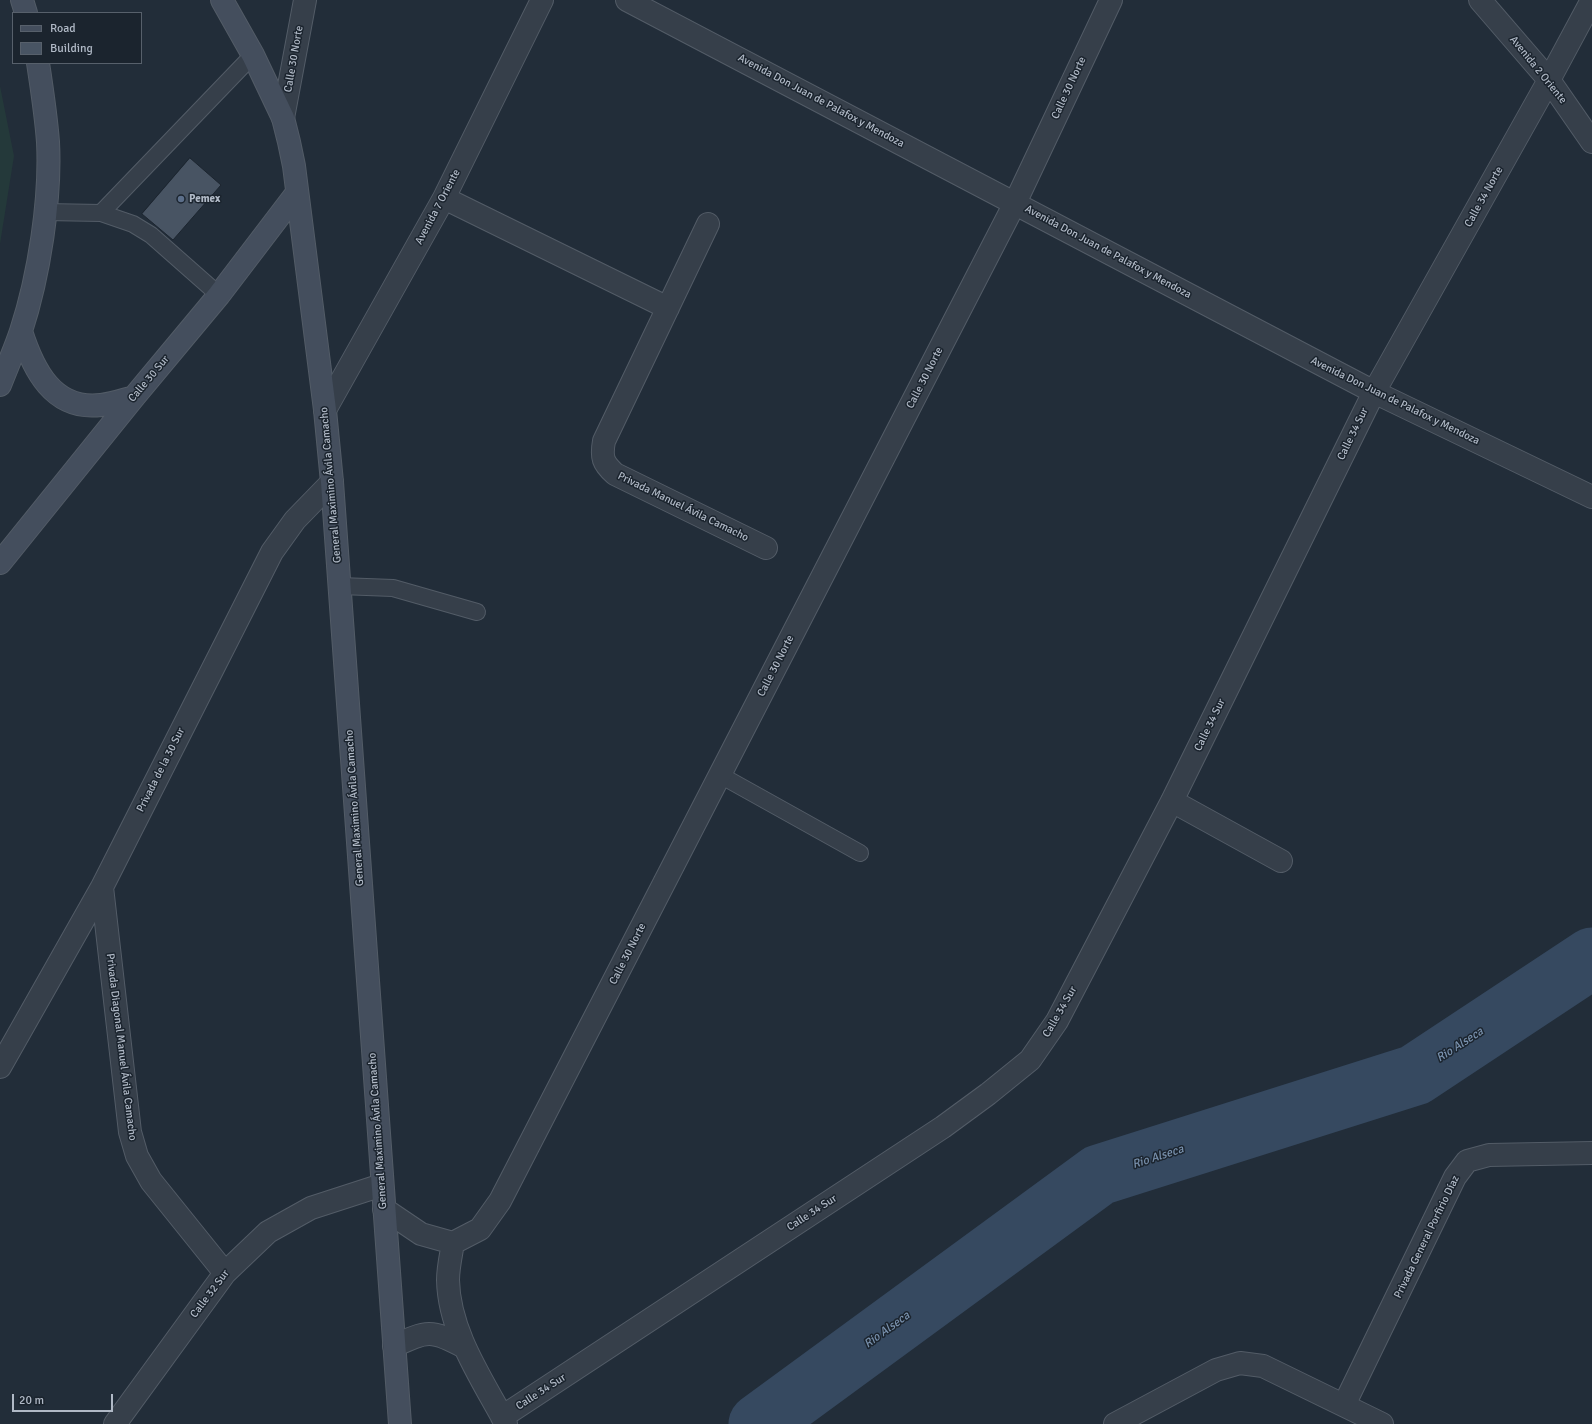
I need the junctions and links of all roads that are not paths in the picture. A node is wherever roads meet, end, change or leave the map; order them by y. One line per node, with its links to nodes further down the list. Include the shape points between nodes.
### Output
1 (22, 0): 9 (street)
2 (222, 0): 10 (street, General Maximino Ávila Camacho)
3 (305, 0): 13 (street, Calle 30 Norte)
4 (542, 0): 16 (street, Avenida 7 Oriente)
5 (626, 0): 17 (street, Avenida Don Juan de Palafox y Mendoza)
6 (1111, 0): 17 (street, Calle 30 Norte)
7 (1480, 0): 12 (street, Avenida 2 Oriente)
8 (1592, 0): 12 (street, Calle 34 Norte)
9 (26, 12)
10 (253, 55): 13 (street, General Maximino Ávila Camacho); 19 (lane)
11 (38, 64): 18 (street, via 48,142)
12 (1550, 80): 14 (street, Avenida 2 Oriente); 25 (street, Calle 34 Norte)
13 (283, 118): 15 (street, General Maximino Ávila Camacho, via 294,166)
14 (1592, 142)
15 (296, 194): 21 (street, Calle 30 Sur); 27 (street, General Maximino Ávila Camacho)
16 (444, 198): 22 (street); 27 (street, Avenida 7 Oriente)
17 (1015, 203): 25 (street, Avenida Don Juan de Palafox y Mendoza); 34 (street, Calle 30 Norte)
18 (45, 212): 19 (lane); 23 (street, via 38,261)
19 (101, 213): 21 (lane, via 132,224 151,235)
20 (708, 224): 22 (street, Privada Manuel Ávila Camacho)
21 (219, 295): 26 (street, Calle 30 Sur)
22 (668, 308): 30 (street, Privada Manuel Ávila Camacho, via 604,441 602,454 606,465 615,474)
23 (21, 331): 24 (street); 26 (street, via 36,370 44,383 56,393 84,405 100,405)
24 (0, 385)
25 (1374, 392): 29 (street, Avenida Don Juan de Palafox y Mendoza); 35 (street, Calle 34 Sur)
26 (134, 397): 31 (street, Calle 30 Sur)
27 (325, 410): 28 (street, General Maximino Ávila Camacho)
28 (332, 482): 32 (street, General Maximino Ávila Camacho); 38 (street, Privada de la 30 Sur, via 295,520 272,552)
29 (1592, 497)
30 (766, 548)
31 (0, 563)
32 (340, 586): 33 (lane, via 393,588); 41 (street, General Maximino Ávila Camacho)
33 (477, 612)
34 (720, 775): 36 (lane); 43 (street, Calle 30 Norte, via 500,1201 480,1229)
35 (1172, 801): 37 (street); 48 (street, Calle 34 Sur, via 1057,1021 1030,1060 943,1127)
36 (860, 853)
37 (1281, 861)
38 (102, 887): 39 (street, Privada de la 30 Sur); 44 (street, Privada Diagonal Manuel Ávila Camacho, via 130,1132 137,1156 151,1180)
39 (0, 1067)
40 (1592, 1153): 47 (street, Privada General Porfirio Díaz, via 1489,1155 1467,1161 1455,1177)
41 (382, 1185): 42 (street, General Maximino Ávila Camacho); 44 (street, Calle 32 Sur, via 311,1208 268,1232)
42 (384, 1209): 43 (street, via 421,1234); 45 (street, General Maximino Ávila Camacho)
43 (453, 1243): 46 (street, via 448,1280 452,1310)
44 (225, 1272): 49 (street, Calle 32 Sur)
45 (394, 1346): 46 (street, via 415,1336 430,1333 444,1336); 50 (street, General Maximino Ávila Camacho)
46 (464, 1347): 48 (street)
47 (1344, 1406): 51 (street, via 1263,1366 1240,1363 1216,1370); 52 (street)
48 (504, 1421)
49 (115, 1424)
50 (400, 1424)
51 (1115, 1424)
52 (1382, 1424)

